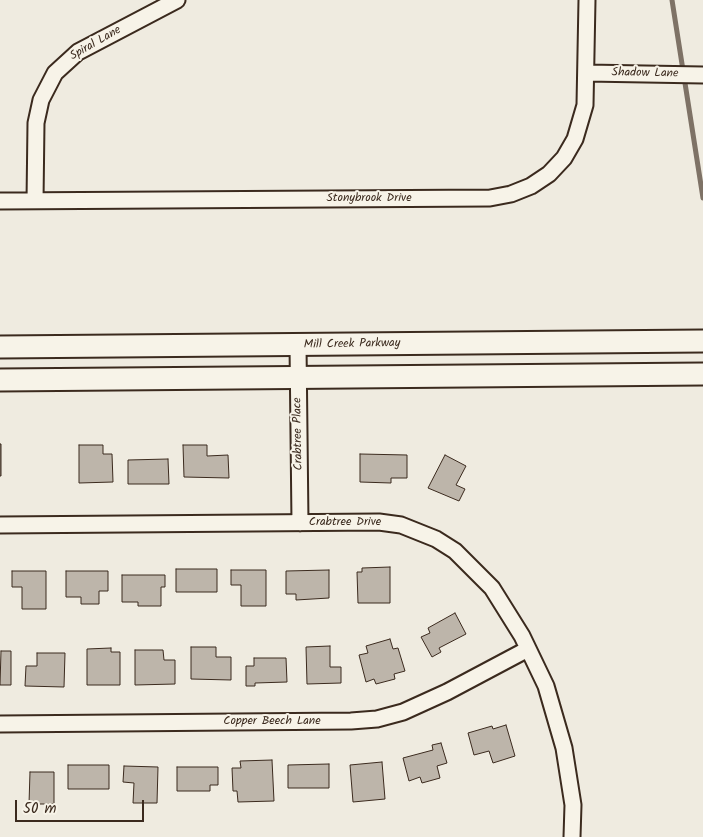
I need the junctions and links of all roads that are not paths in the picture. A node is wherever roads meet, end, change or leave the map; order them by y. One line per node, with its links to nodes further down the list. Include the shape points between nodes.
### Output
1 (176, 0): 6 (street, Spiral Lane, via 78,52 56,73 41,100 36,123)
2 (587, 0): 3 (street, Stonybrook Drive)
3 (587, 73): 4 (street, Shadow Lane); 6 (street, Stonybrook Drive, via 582,119 564,158 549,174 511,194 490,198)
4 (703, 75)
5 (0, 201): 6 (street, Stonybrook Drive)
6 (35, 201)
7 (703, 341): 8 (main road, Mill Creek Parkway)
8 (298, 345): 9 (main road, Mill Creek Parkway); 11 (street, Crabtree Place)
9 (0, 347)
10 (703, 374): 11 (main road)
11 (298, 378): 12 (main road); 13 (street, Crabtree Place)
12 (0, 380)
13 (300, 523): 14 (street, Crabtree Drive); 15 (street, Crabtree Drive, via 379,522 436,539 456,551 492,588)
14 (0, 525)
15 (528, 649): 16 (street, Copper Beech Lane, via 447,692 403,712 377,719); 17 (street, Crabtree Drive, via 546,686 564,748 573,805)
16 (0, 724)
17 (572, 837)

